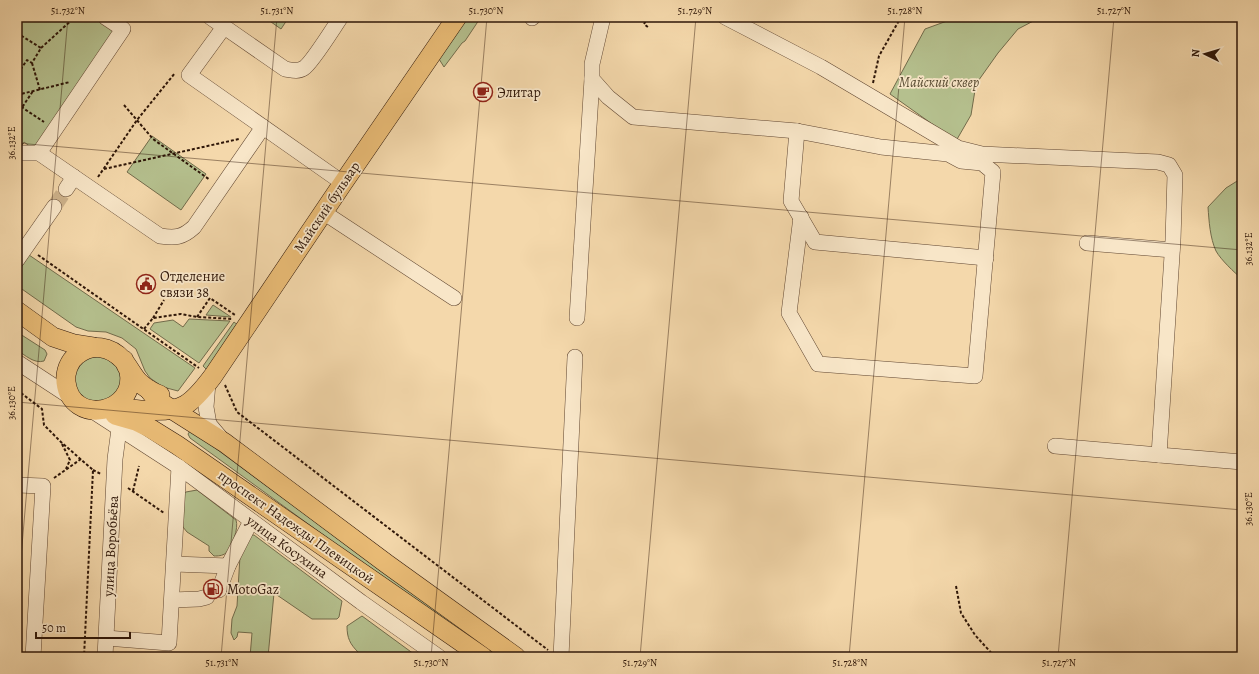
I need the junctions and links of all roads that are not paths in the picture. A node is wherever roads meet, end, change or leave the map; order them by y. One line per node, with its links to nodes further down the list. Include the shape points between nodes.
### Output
1 (105, 17): 12 (street, via 123,29)
2 (210, 17): 7 (street)
3 (341, 17): 7 (street, via 311,61 304,68 294,71 286,69)
4 (457, 17): 13 (main road, Майский бульвар)
5 (603, 17): 8 (street, via 592,64)
6 (725, 17): 18 (street, via 821,67 958,148 982,154 1158,162 1169,165 1175,175)
7 (224, 26): 9 (street, via 189,75)
8 (592, 79): 10 (street, via 608,97 633,117); 23 (street)
9 (260, 131): 12 (street, via 194,227 187,234 174,238 160,236 90,188 70,183); 13 (street)
10 (797, 131): 16 (street, via 791,201); 19 (street, via 881,147 948,154 961,161 982,163 993,172)
11 (17, 153): 12 (street)
12 (39, 153)
13 (343, 183): 15 (main road, Майский бульвар)
14 (54, 207): 20 (street)
15 (323, 212): 21 (street); 30 (main road, Майский бульвар)
16 (801, 217): 19 (street, via 815,242); 19 (street, via 789,314 818,364 974,376)
17 (1087, 243): 18 (street)
18 (1172, 250): 36 (street)
19 (986, 258)
20 (17, 260)
21 (454, 298)
22 (17, 311): 24 (main road)
23 (577, 318)
24 (53, 337): 25 (main road); 29 (main road)
25 (93, 347): 27 (main road, via 115,352); 29 (main road, via 83,350 74,357 68,367)
26 (575, 357): 46 (street, via 564,611)
27 (124, 360): 31 (main road, проспект Надежды Плевицкой, via 139,382); 32 (main road, via 129,382)
28 (17, 362): 32 (street)
29 (66, 378): 32 (main road, via 67,389)
30 (202, 379): 31 (main road, via 178,398 162,396); 33 (main road, via 186,404); 34 (street, via 209,424)
31 (149, 390): 33 (main road, проспект Надежды Плевицкой, via 157,400)
32 (106, 409): 33 (main road); 37 (street); 37 (street, via 95,417 108,435); 39 (street, улица Косухина, via 133,438); 50 (main road, проспект Надежды Плевицкой, via 148,427 177,445)
33 (171, 410): 34 (main road, проспект Надежды Плевицкой)
34 (225, 443): 51 (main road, проспект Надежды Плевицкой)
35 (1055, 446): 36 (street)
36 (1160, 455): 38 (street)
37 (115, 459): 45 (street, улица Воробьёва)
38 (1242, 462)
39 (179, 467): 41 (street, улица Косухина); 42 (street)
40 (17, 485): 47 (street, via 44,486)
41 (251, 520): 43 (street); 49 (street, улица Косухина)
42 (174, 564): 43 (street); 44 (street)
43 (228, 566): 44 (street, via 213,594 199,599)
44 (172, 600): 45 (street, via 169,643)
45 (106, 638): 48 (street, улица Воробьёва)
46 (556, 655)
47 (33, 657)
48 (105, 657)
49 (439, 657)
50 (483, 657)
51 (516, 657)

